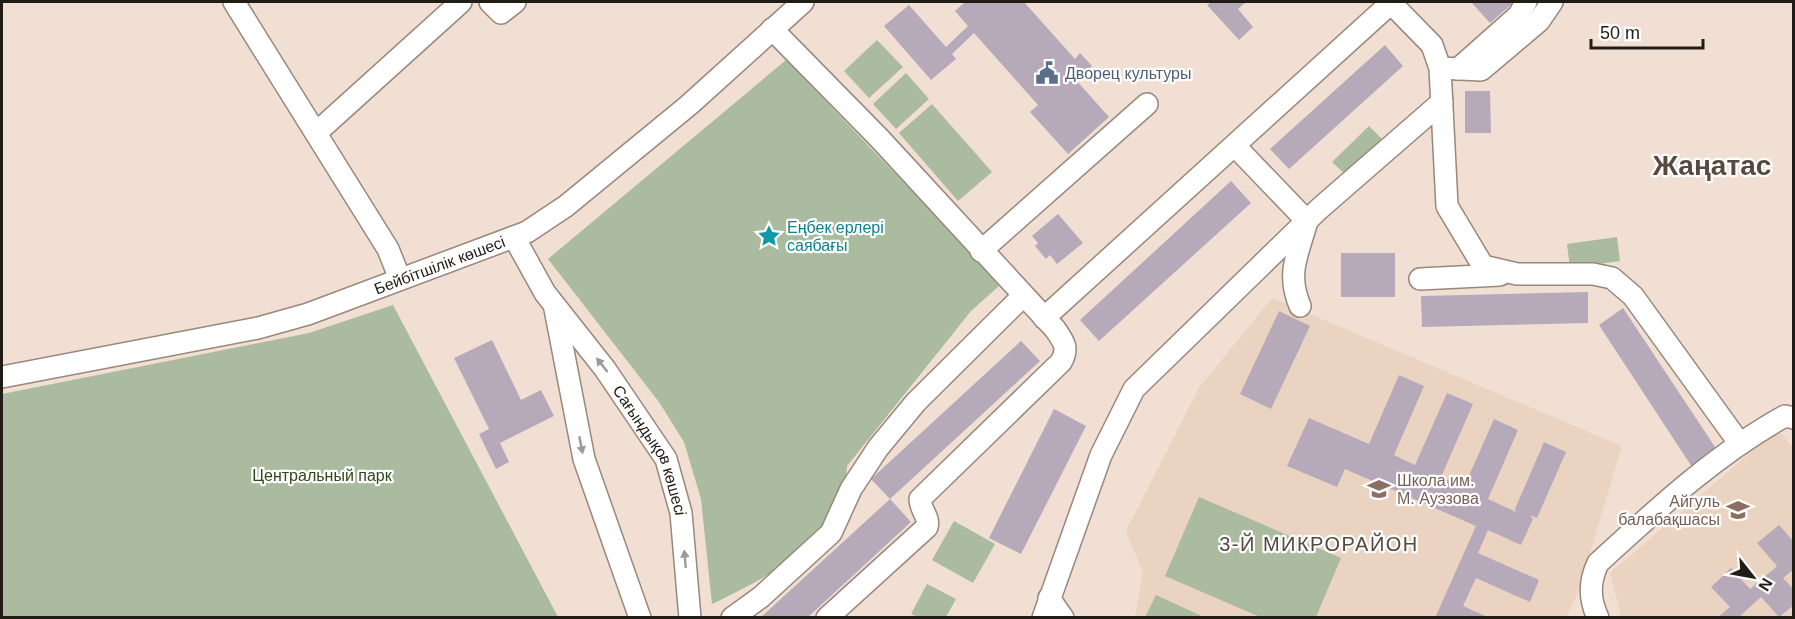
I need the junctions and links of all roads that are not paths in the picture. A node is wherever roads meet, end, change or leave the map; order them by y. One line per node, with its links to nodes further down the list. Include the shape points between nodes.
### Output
1 (234, 2): 13 (street)
2 (461, 2): 13 (street)
3 (490, 2): 4 (street, via 501,13)
4 (514, 2)
5 (803, 2): 9 (street, Бейбітшілік көшесі)
6 (1391, 2): 10 (street); 14 (street)
7 (1526, 2): 10 (street, via 1519,15)
8 (1552, 2): 10 (street, via 1539,21 1481,70)
9 (772, 29): 16 (street, Бейбітшілік көшесі, via 567,207); 17 (street, via 880,139)
10 (1449, 68): 11 (street)
11 (1442, 102): 15 (street); 18 (street, via 1447,206 1483,266)
12 (1147, 104): 17 (street)
13 (316, 133): 19 (street, via 388,249)
14 (1235, 146): 15 (street); 24 (street)
15 (1307, 221): 23 (street, via 1292,271 1292,288); 28 (street, via 1134,389 1101,455)
16 (514, 237): 19 (street, Бейбітшілік көшесі); 22 (street, Сағындықов көшесі)
17 (981, 251): 21 (street)
18 (1517, 274): 20 (street); 27 (street, via 1593,274 1612,278 1633,296)
19 (400, 279): 25 (street, Бейбітшілік көшесі, via 308,314 258,328)
20 (1420, 279)
21 (1023, 296): 24 (street); 31 (street, via 916,402 878,448 851,489 831,533)
22 (554, 305): 29 (street, Сағындықов көшесі, one-way to 29, via 584,459); 30 (street, Сағындықов көшесі, one-way to 22, via 681,513 666,459 606,369)
23 (1300, 306)
24 (1044, 318): 32 (street, via 1066,344 1061,362 920,499 920,507 928,518 927,527)
25 (2, 377)
26 (1794, 418): 27 (street, via 1785,416)
27 (1740, 444): 34 (street, via 1666,501 1598,563 1592,576 1591,601)
28 (1046, 608): 33 (street)
29 (640, 618)
30 (690, 618)
31 (732, 618)
32 (828, 618)
33 (1063, 618)
34 (1598, 618)

